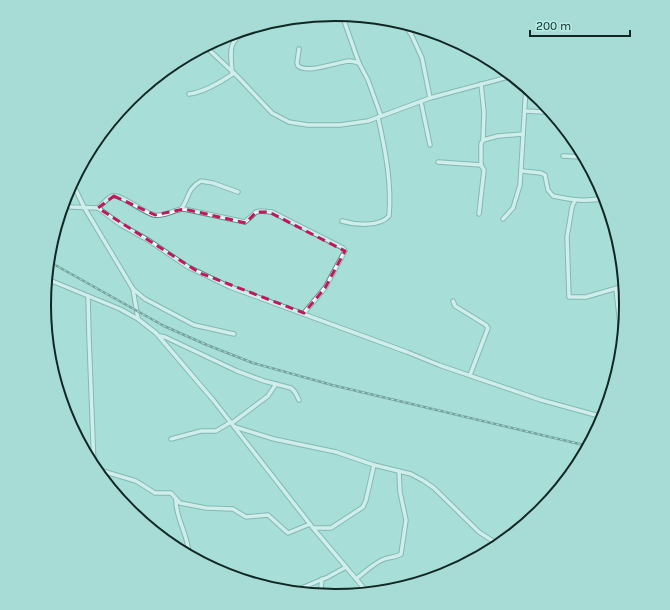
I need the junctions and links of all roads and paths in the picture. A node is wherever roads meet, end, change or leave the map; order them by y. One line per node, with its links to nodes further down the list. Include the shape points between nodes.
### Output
1 (344, 21): 6 (street)
2 (410, 33): 12 (street, via 422,58)
3 (236, 39): 7 (street, via 232,45)
4 (299, 48): 6 (street, via 298,66 302,68 349,61)
5 (209, 50): 7 (street)
6 (359, 63): 16 (street, via 368,80)
7 (233, 73): 10 (street, via 210,87); 16 (street, via 272,113 289,122 308,126 340,125)
8 (505, 78): 9 (street)
9 (481, 84): 12 (street); 18 (street)
10 (189, 94)
11 (526, 94): 14 (street)
12 (430, 98): 13 (street)
13 (420, 102): 16 (street); 19 (street)
14 (525, 111): 15 (street); 17 (street)
15 (543, 112)
16 (380, 117): 35 (street, via 389,184 389,216 384,220 360,225)
17 (523, 134): 18 (street); 24 (street)
18 (483, 140): 23 (street)
19 (430, 145)
20 (563, 156): 21 (street)
21 (577, 157)
22 (438, 162): 23 (street)
23 (481, 165): 33 (street, via 484,170)
24 (522, 171): 28 (street, via 544,174 548,190 553,196); 34 (street, via 515,203)
25 (76, 190): 30 (street)
26 (238, 192): 32 (street, via 200,181 188,193)
27 (598, 199): 28 (street)
28 (575, 200): 38 (street, via 567,237 569,297 586,297)
29 (69, 206): 30 (street)
30 (84, 207): 31 (street); 37 (street)
31 (98, 208): 32 (street, via 117,196 146,213 155,215 161,216); 42 (street, via 200,273 230,287)
32 (181, 209): 42 (street, via 245,222 256,212 269,212 343,248 344,252 325,288)
33 (479, 214)
34 (503, 219)
35 (342, 221)
36 (52, 282): 39 (street)
37 (133, 289): 43 (street); 44 (street, via 145,299 194,325)
38 (616, 289): 41 (street)
39 (88, 296): 43 (street); 52 (street)
40 (453, 301): 46 (street, via 455,306 488,328)
41 (619, 312)
42 (304, 314): 46 (street)
43 (138, 319): 45 (street)
44 (234, 334)
45 (159, 336): 47 (street, via 237,371); 50 (street)
46 (470, 375): 49 (street, via 541,400)
47 (276, 384): 48 (street, via 291,388); 50 (street, via 268,396)
48 (299, 400)
49 (596, 415)
50 (232, 424): 51 (street, via 216,431); 53 (street, via 274,439 336,452); 57 (street)
51 (171, 439)
52 (94, 454)
53 (374, 465): 55 (street); 57 (street, via 363,507 331,528)
54 (105, 471): 56 (street, via 133,479 155,493 171,493)
55 (399, 471): 58 (street, via 412,474 429,484 479,532); 61 (street, via 406,520 400,554 378,562)
56 (176, 499): 57 (street, via 180,504 233,509 246,517 268,515 288,532); 59 (street)
57 (311, 526): 60 (street)
58 (493, 541)
59 (188, 548)
60 (346, 567): 61 (street); 62 (street)
61 (356, 578): 64 (street)
62 (322, 579): 63 (street); 65 (street)
63 (303, 587)
64 (364, 587)
65 (321, 588)

